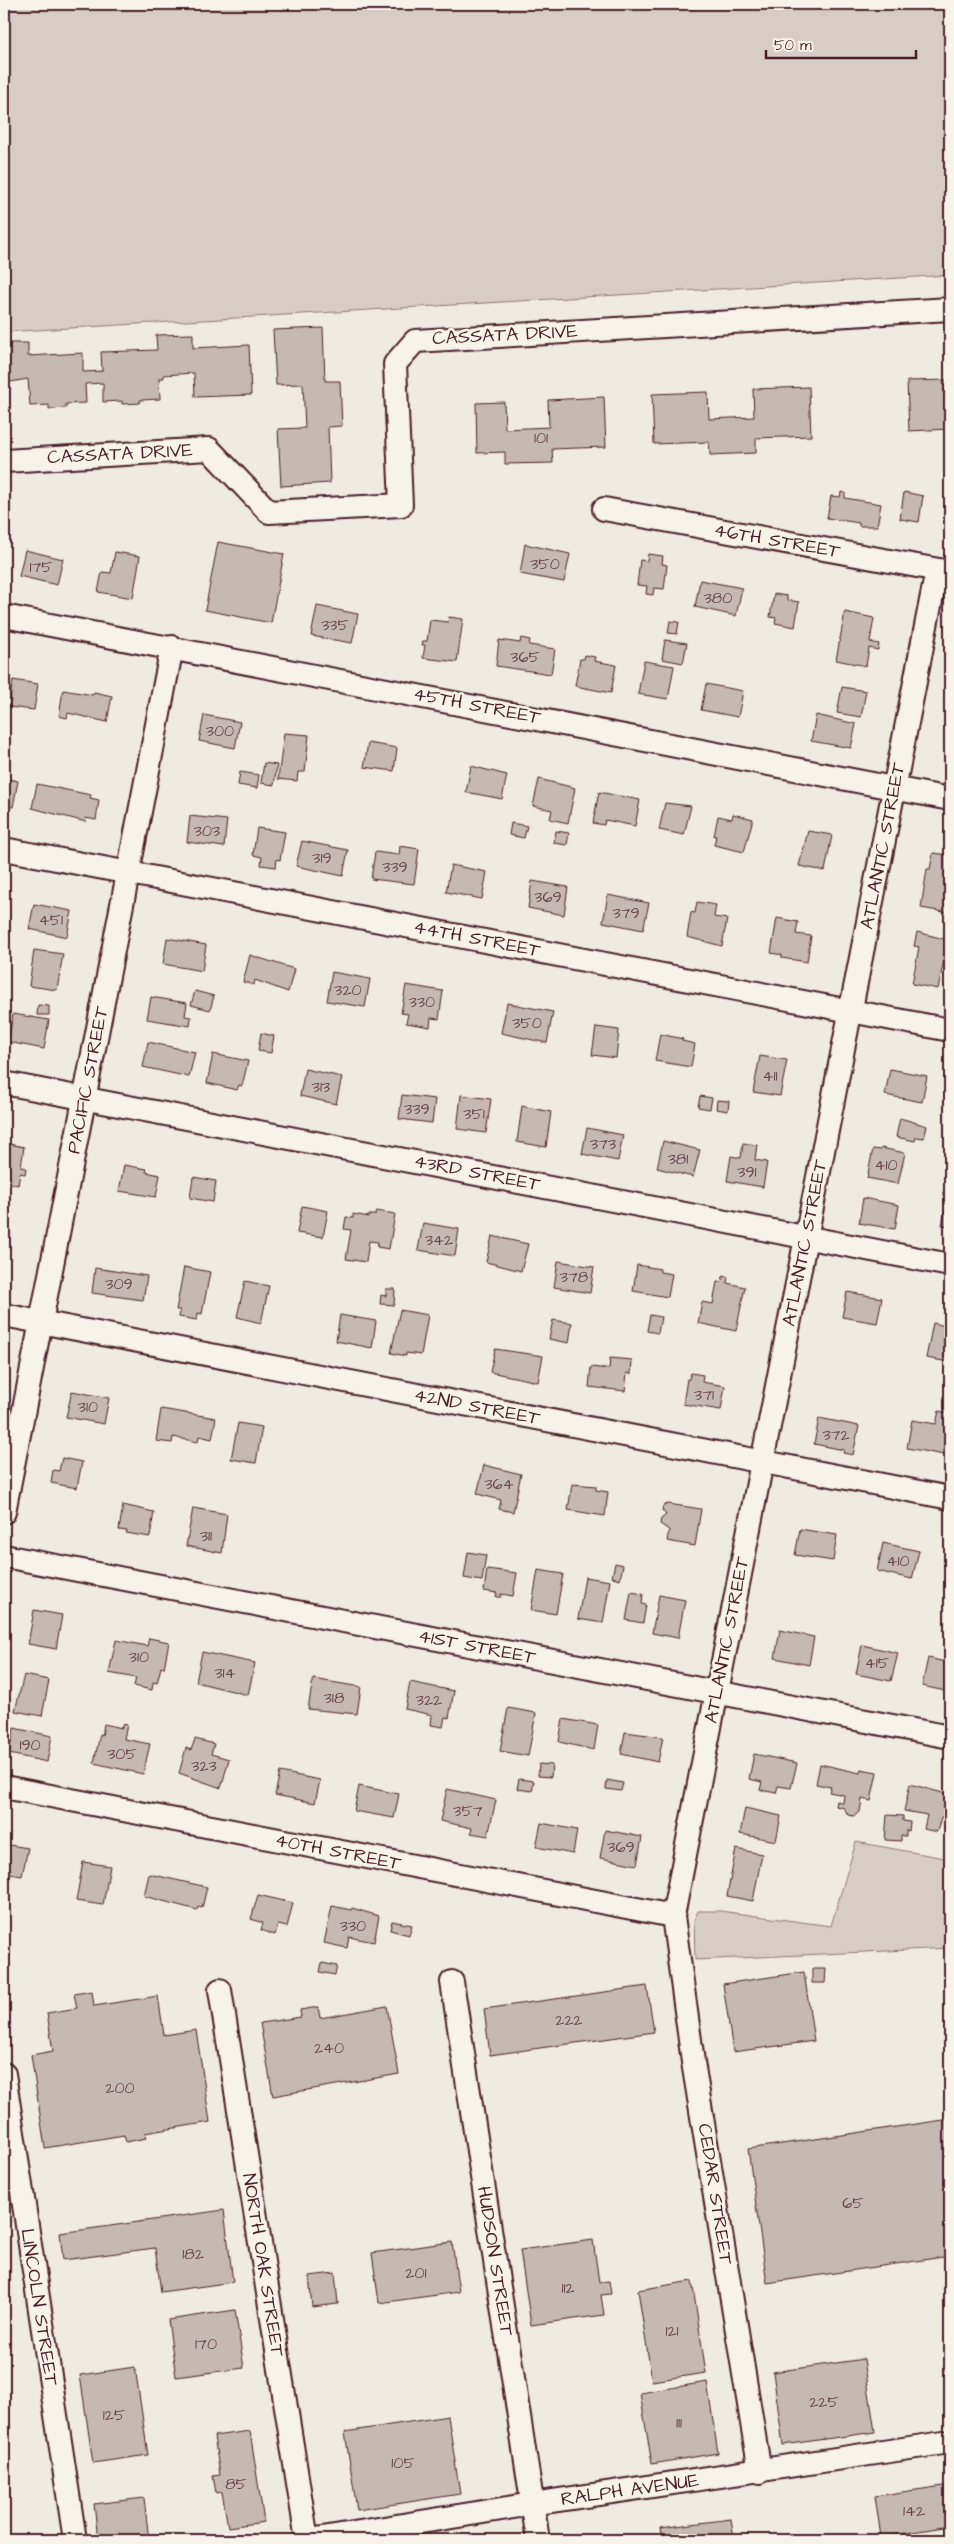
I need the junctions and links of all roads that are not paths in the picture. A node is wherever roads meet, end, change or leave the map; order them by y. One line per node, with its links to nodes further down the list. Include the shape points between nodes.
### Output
1 (950, 309): 2 (street, CASSATA DRIVE, via 416,340 395,364 401,505 269,512 209,449)
2 (4, 461)
3 (604, 509): 4 (street, 46TH STREET)
4 (944, 571): 7 (street, ATLANTIC STREET)
5 (4, 616): 6 (street, 45TH STREET)
6 (172, 647): 7 (street, 45TH STREET); 10 (street, PACIFIC STREET)
7 (895, 787): 8 (street, 45TH STREET); 11 (street, ATLANTIC STREET)
8 (950, 799)
9 (4, 849): 10 (street, 44TH STREET)
10 (128, 872): 11 (street, 44TH STREET); 14 (street, PACIFIC STREET)
11 (851, 1011): 12 (street, 44TH STREET); 15 (street, ATLANTIC STREET)
12 (950, 1030)
13 (4, 1083): 14 (street, 43RD STREET)
14 (84, 1098): 15 (street, 43RD STREET); 18 (street, PACIFIC STREET)
15 (806, 1236): 16 (street, 43RD STREET); 19 (street, ATLANTIC STREET)
16 (950, 1265)
17 (4, 1315): 18 (street, 42ND STREET)
18 (41, 1322): 19 (street, 42ND STREET); 21 (street, PACIFIC STREET)
19 (762, 1462): 20 (street, 42ND STREET); 23 (street, ATLANTIC STREET)
20 (950, 1498)
21 (4, 1512)
22 (4, 1556): 23 (street, 41ST STREET)
23 (717, 1693): 24 (street, 41ST STREET); 26 (street, ATLANTIC STREET)
24 (950, 1737)
25 (4, 1787): 26 (street, 40TH STREET)
26 (673, 1916): 31 (street, CEDAR STREET, via 693,2062)
27 (452, 1982): 32 (street, HUDSON STREET)
28 (220, 1990): 34 (street, NORTH OAK STREET)
29 (4, 2074): 33 (street, LINCOLN STREET)
30 (950, 2442): 31 (street, RALPH AVENUE)
31 (760, 2472): 32 (street, RALPH AVENUE)
32 (532, 2504): 34 (street, RALPH AVENUE); 35 (street, HUDSON STREET)
33 (75, 2540)
34 (308, 2540)
35 (538, 2540)

